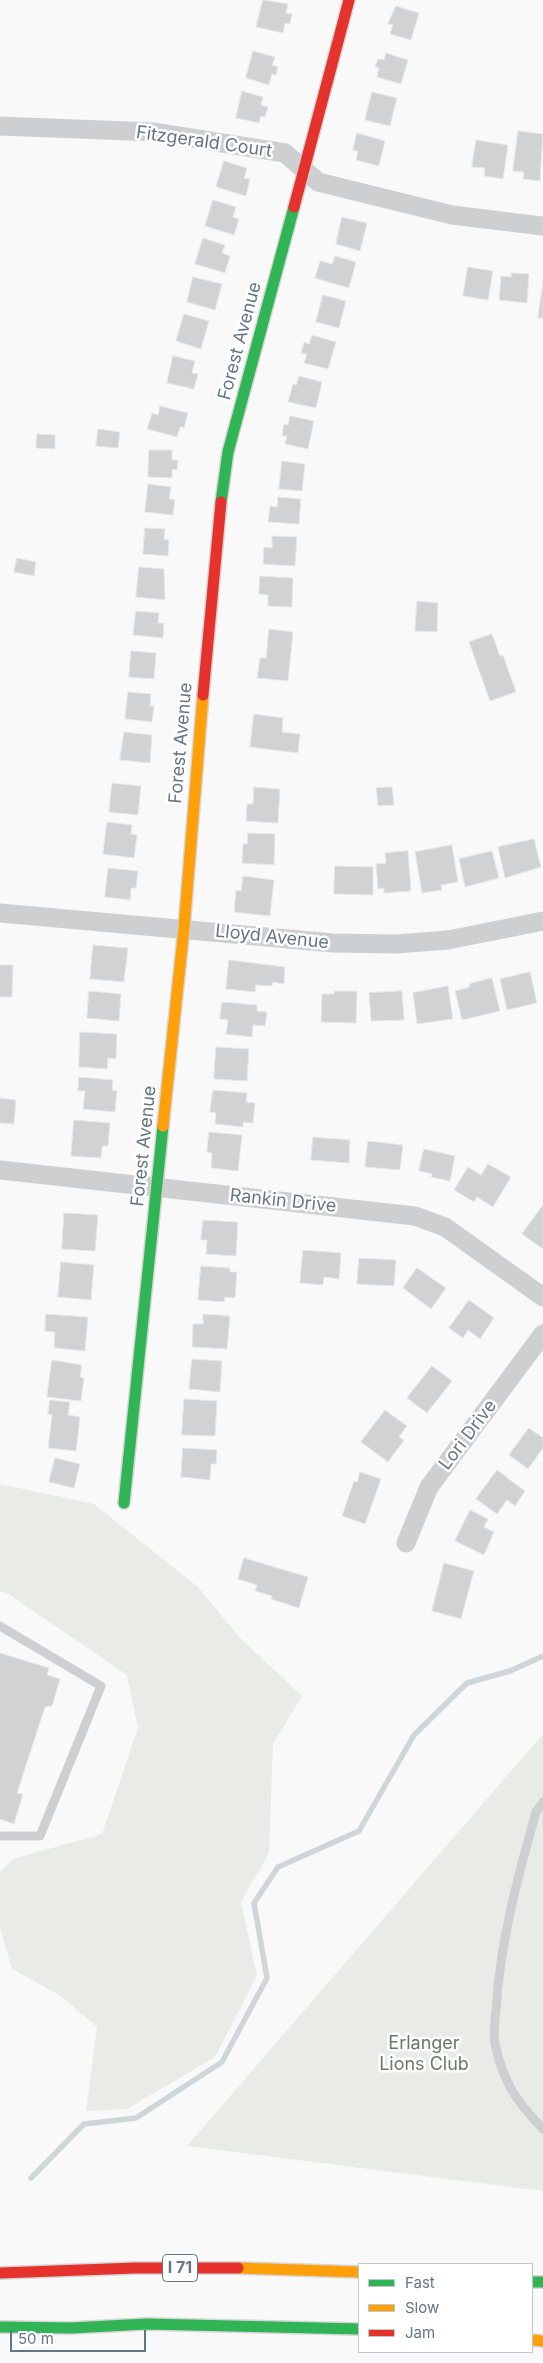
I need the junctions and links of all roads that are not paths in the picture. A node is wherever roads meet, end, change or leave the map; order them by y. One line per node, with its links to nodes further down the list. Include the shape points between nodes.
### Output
1 (349, 0): 3 (main road, Forest Avenue)
2 (0, 126): 3 (street, Fitzgerald Court, via 153,132 285,153)
3 (304, 170): 4 (street, Fitzgerald Court, via 318,182 452,215); 7 (main road, Forest Avenue, via 224,474)
4 (543, 226)
5 (0, 913): 7 (street, Lloyd Avenue)
6 (543, 921): 7 (street, Lloyd Avenue, via 448,940 396,944 333,943)
7 (184, 928): 9 (main road, Forest Avenue)
8 (0, 1170): 9 (street, Rankin Drive)
9 (158, 1189): 10 (street, Rankin Drive, via 415,1216 445,1227); 12 (main road, Forest Avenue)
10 (543, 1297)
11 (543, 1334): 13 (street, Lori Drive, via 429,1487)
12 (124, 1503)
13 (406, 1543)
14 (0, 1626): 16 (lane, via 101,1686 40,1836)
15 (543, 1802): 17 (lane, via 536,1812 515,1886 497,1994 494,2042 512,2091 520,2105)
16 (0, 1836)
17 (543, 2129)
18 (358, 2272): 19 (main road, I 71, via 209,2267)
19 (0, 2273)
20 (0, 2328): 21 (main road, via 146,2324)
21 (358, 2330)

